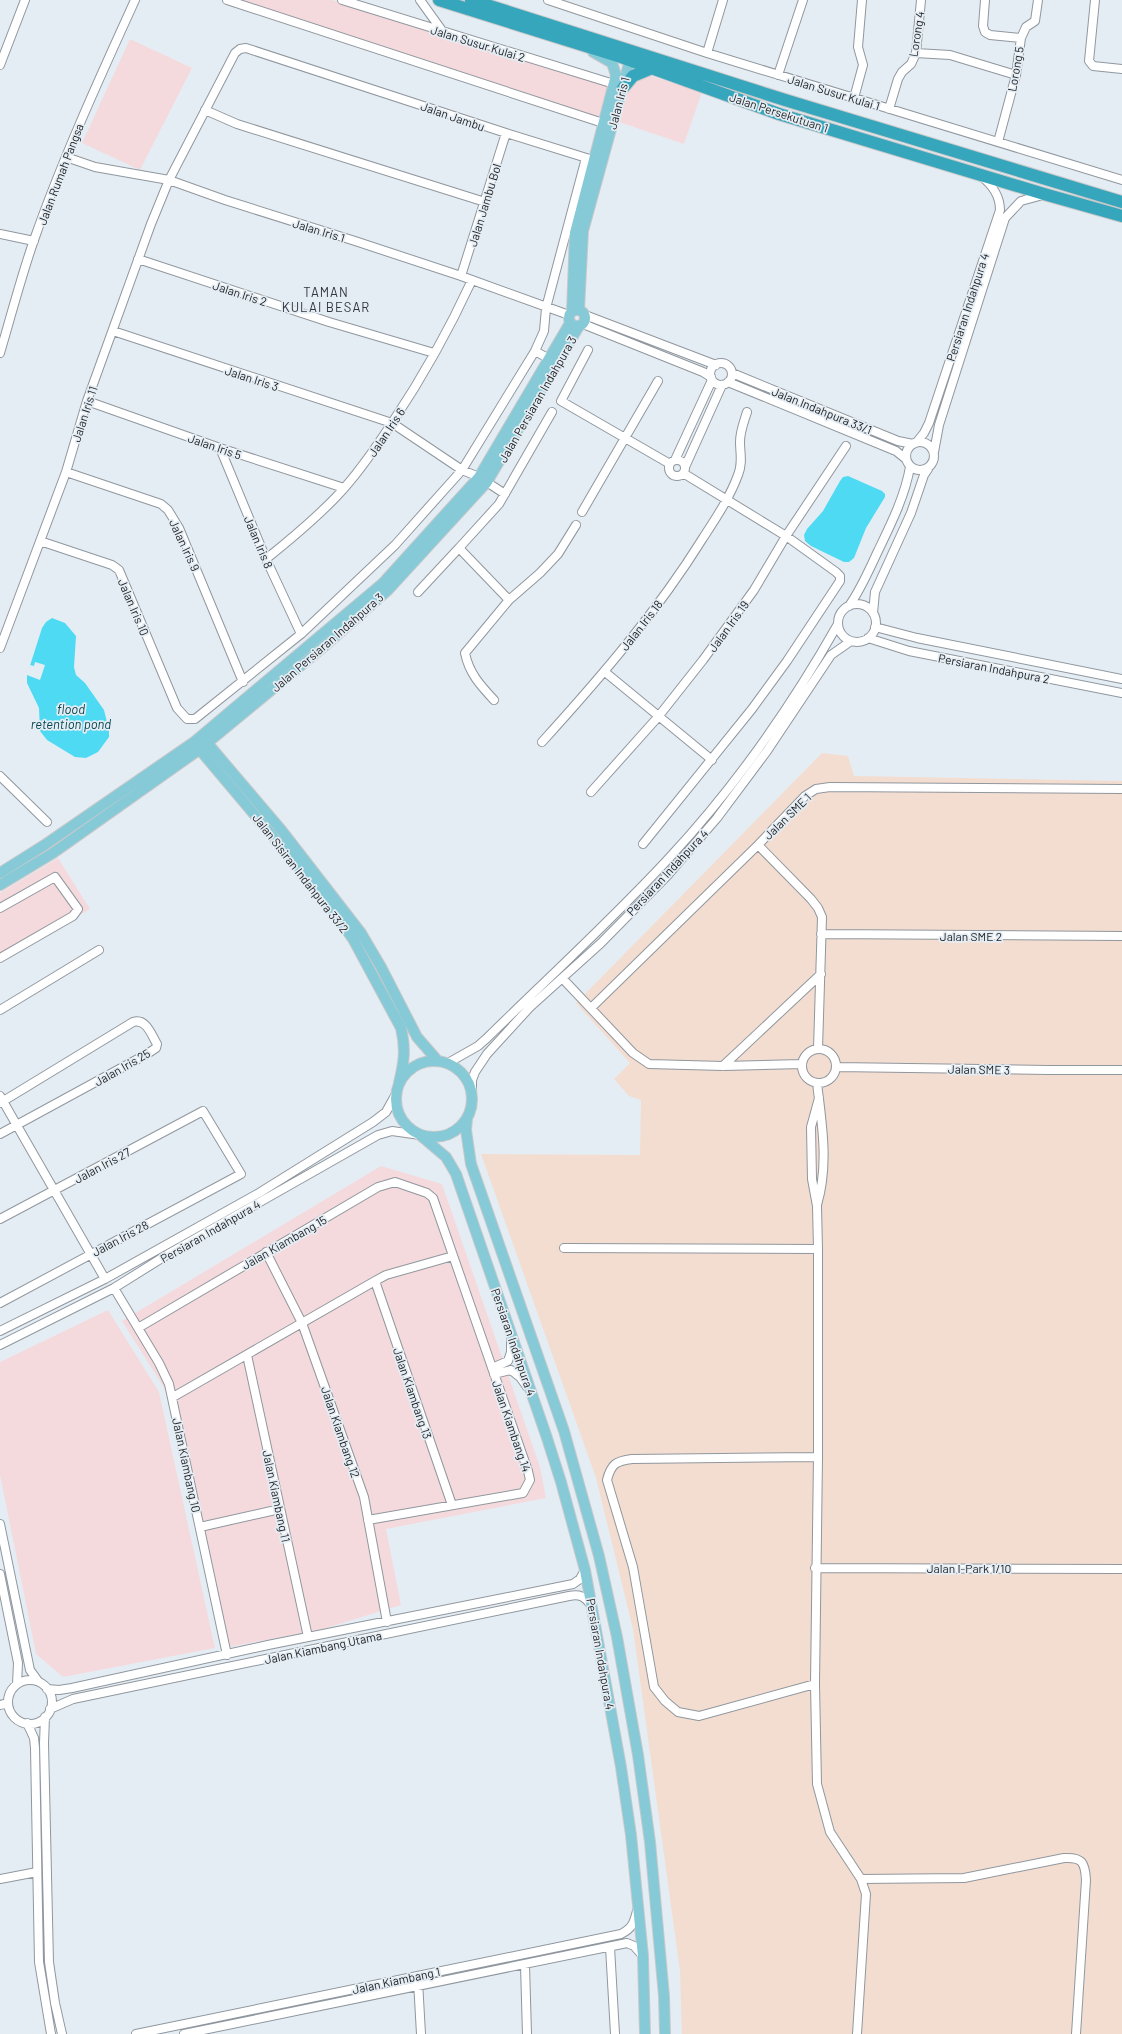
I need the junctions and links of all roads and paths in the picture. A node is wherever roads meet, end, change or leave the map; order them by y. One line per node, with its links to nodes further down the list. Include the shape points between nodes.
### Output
1 (25, 0): 23 (street)
2 (135, 0): 35 (street, Jalan Rumah Pangsa)
3 (226, 0): 32 (street)
4 (342, 0): 16 (street, Jalan Susur Kulai 2)
5 (420, 0): 16 (street)
6 (439, 0): 18 (highway, Jalan Persekutuan 1)
7 (472, 0): 19 (highway, Jalan Persekutuan 1)
8 (548, 0): 21 (street, Jalan Susur Kulai 1)
9 (724, 0): 21 (street)
10 (802, 0): 26 (street)
11 (862, 0): 29 (street, via 858,47 863,65)
12 (922, 0): 20 (street, Lorong 4)
13 (985, 0): 17 (street, via 985,32 990,35)
14 (1038, 0): 17 (street, Lorong 5, via 1035,22 1026,27)
15 (1095, 0): 25 (street, via 1088,61 1094,66)
16 (443, 32): 28 (street, Jalan Susur Kulai 2)
17 (1021, 38): 27 (street, Lorong 5)
18 (578, 45): 22 (highway, Jalan Persekutuan 1); 28 (main road, Jalan Iris 1, via 612,63)
19 (624, 48): 22 (highway); 42 (highway, Jalan Persekutuan 1, via 785,100)
20 (916, 53): 27 (street, via 950,55); 30 (street, Lorong 4, via 911,64 898,79)
21 (707, 54): 26 (street, Jalan Susur Kulai 1)
22 (630, 60): 24 (highway, Jalan Persekutuan 1); 28 (main road, Jalan Iris 1)
23 (0, 65)
24 (652, 68): 28 (highway); 37 (highway, Jalan Persekutuan 1, via 779,114)
25 (1122, 69)
26 (778, 75): 29 (street, Jalan Susur Kulai 1)
27 (1016, 75): 34 (street, Lorong 5)
28 (618, 86): 32 (main road, Jalan Iris 1); 50 (main road, Jalan Iris 1, via 583,231)
29 (854, 98): 30 (street, Jalan Susur Kulai 1)
30 (889, 109): 34 (street, Jalan Susur Kulai 1)
31 (206, 110): 33 (street, Jalan Jambu, via 235,53 240,48 246,48); 38 (street, Jalan Iris 11); 41 (street, via 237,124)
32 (603, 123): 36 (main road, Jalan Iris 1)
33 (506, 133): 36 (street, Jalan Jambu); 41 (street, Jalan Jambu Bol)
34 (998, 142): 39 (street, Jalan Susur Kulai 1)
35 (66, 157): 38 (street, Jalan Iris 1, via 102,168); 45 (street, Jalan Rumah Pangsa)
36 (589, 159): 49 (street); 50 (main road, Jalan Iris 1, via 575,232)
37 (978, 174): 40 (highway, Jalan Persekutuan 1); 67 (street, Persiaran Indahpura 4, via 992,187 998,197 1000,210 929,423)
38 (169, 180): 46 (street, Jalan Iris 11); 47 (street, Jalan Iris 1)
39 (1122, 180)
40 (1044, 194): 43 (highway, Jalan Persekutuan 1); 70 (street, Persiaran Indahpura 4, via 1021,201 1005,218 936,435)
41 (485, 202): 47 (street, Jalan Jambu Bol)
42 (1122, 202)
43 (1122, 216)
44 (0, 234): 45 (street)
45 (34, 241): 54 (street, Jalan Rumah Pangsa)
46 (138, 259): 51 (street, Jalan Iris 11); 55 (street, Jalan Iris 2, via 329,322)
47 (461, 276): 48 (street, Jalan Iris 1)
48 (472, 280): 49 (street, Jalan Iris 1); 55 (street, Jalan Iris 6, via 453,322)
49 (546, 308): 50 (street, Jalan Iris 1); 52 (street, via 544,331)
50 (577, 318): 56 (main road, Jalan Persiaran Indahpura 3); 57 (street); 59 (street, via 703,372)
51 (112, 332): 62 (street, Jalan Iris 11); 65 (street, Jalan Iris 3)
52 (535, 350): 56 (street); 74 (street)
53 (588, 350): 66 (street, via 561,400)
54 (0, 353)
55 (434, 353): 65 (street, Jalan Iris 6, via 415,390)
56 (553, 361): 77 (main road, Jalan Persiaran Indahpura 3)
57 (716, 365): 58 (street, via 726,365); 59 (street, via 712,370)
58 (732, 373): 61 (street); 67 (street, Jalan Indahpura 33/1, via 898,441)
59 (711, 379): 61 (street); 71 (street)
60 (658, 381): 66 (street)
61 (725, 384): 72 (street, Jalan Indahpura 33/1, via 896,451); 75 (street)
62 (87, 401): 69 (street, Jalan Iris 5); 76 (street, Jalan Iris 11)
63 (552, 412): 79 (street)
64 (747, 412): 80 (street, Jalan Iris 18, via 741,429 742,460 739,474)
65 (392, 423): 74 (street, Jalan Iris 3); 78 (street, Jalan Iris 6, via 371,455)
66 (625, 438): 71 (street); 81 (street)
67 (914, 443): 70 (street, via 928,444); 72 (street, Persiaran Indahpura 4, via 906,451)
68 (846, 446): 83 (street, Jalan Iris 19)
69 (220, 448): 78 (street, Jalan Iris 5); 86 (street, Jalan Iris 8)
70 (934, 452): 73 (street, Persiaran Indahpura 4, via 934,460)
71 (673, 462): 75 (street, via 682,462); 75 (street, via 669,469 673,475 678,476)
72 (908, 463): 73 (street, via 916,470); 89 (street, Persiaran Indahpura 4, via 904,493 858,594)
73 (928, 469): 90 (street, Persiaran Indahpura 4, via 911,514 875,592)
74 (462, 470): 77 (street, Jalan Iris 3); 93 (street, via 395,545)
75 (684, 470): 80 (street)
76 (66, 472): 84 (street, Jalan Iris 11); 99 (street, Jalan Iris 9, via 161,504 168,510 179,528)
77 (483, 480): 79 (street, Jalan Iris 3); 104 (main road, Jalan Persiaran Indahpura 3, via 388,590 321,649)
78 (344, 488): 86 (street, Jalan Iris 6, via 310,523)
79 (505, 494): 85 (street, via 485,521)
80 (727, 499): 83 (street); 97 (street, Jalan Iris 18, via 689,561)
81 (582, 512)
82 (576, 526): 88 (street, via 558,554)
83 (786, 536): 102 (street, Jalan Iris 19, via 754,590); 105 (street, via 836,572 840,576 840,581 787,661)
84 (40, 541): 96 (street, Jalan Iris 11); 99 (street, Jalan Iris 10, via 112,565 119,570 177,708 187,719 195,719)
85 (459, 548): 87 (street); 88 (street)
86 (266, 559): 93 (street, Jalan Iris 8)
87 (418, 592)
88 (509, 600): 101 (street, via 465,653 467,665 474,677)
89 (849, 606): 90 (street, via 863,605); 91 (street, via 841,613)
90 (873, 614): 92 (street)
91 (838, 624): 95 (street, via 842,634); 125 (street, Persiaran Indahpura 4, via 804,682 758,748 681,845 649,880 487,1038)
92 (875, 627): 94 (street); 98 (street, Persiaran Indahpura 2, via 917,638)
93 (301, 634): 99 (street)
94 (868, 638): 95 (street); 100 (street, Persiaran Indahpura 2, via 909,651)
95 (851, 640): 120 (street, Persiaran Indahpura 4, via 831,655 767,751 717,818 662,881)
96 (0, 648)
97 (605, 672): 102 (street); 103 (street, Jalan Iris 18)
98 (1122, 679)
99 (243, 682)
100 (1122, 693)
101 (494, 700)
102 (658, 717): 105 (street); 108 (street, Jalan Iris 19)
103 (542, 742)
104 (201, 743): 112 (main road, Jalan Persiaran Indahpura 3); 113 (main road, Jalan Persiaran Indahpura 3, via 53,853); 124 (main road, Jalan Sisiran Indahpura 33/2, via 282,831 361,933 417,1037); 130 (main road, Jalan Sisiran Indahpura 33/2, via 322,895 353,939 401,1028 405,1058)
105 (712, 760): 110 (street)
106 (0, 776): 109 (street)
107 (1122, 789): 111 (street, Jalan SME 1, via 816,789 804,796)
108 (591, 792)
109 (47, 822)
110 (643, 844)
111 (758, 845): 115 (street, via 818,908 822,917); 121 (street, Jalan SME 1)
112 (0, 873)
113 (0, 885)
114 (0, 908): 118 (street, via 55,877 78,909 73,916)
115 (821, 934): 116 (street, Jalan SME 2); 119 (street)
116 (1122, 936)
117 (98, 950): 122 (street)
118 (1, 955)
119 (821, 974): 123 (street); 127 (street)
120 (563, 979): 121 (street); 132 (street, Persiaran Indahpura 4, via 530,1007 480,1063 472,1080)
121 (591, 1008): 127 (street, via 633,1052 649,1064)
122 (0, 1010)
123 (818, 1049): 126 (street, via 810,1051); 128 (street, via 831,1054)
124 (437, 1060): 125 (main road); 130 (main road, via 425,1061 414,1066 405,1073)
125 (448, 1063): 132 (main road, via 459,1069)
126 (802, 1064): 127 (street); 131 (street, via 806,1077)
127 (723, 1066)
128 (836, 1066): 129 (street, Jalan SME 3); 131 (street, via 830,1079)
129 (1122, 1070)
130 (399, 1083): 133 (main road)
131 (817, 1083): 134 (street)
132 (472, 1091): 136 (main road)
133 (396, 1094): 139 (main road, via 396,1106 401,1118 409,1128); 150 (street, Persiaran Indahpura 4, via 386,1112 373,1122 259,1193)
134 (819, 1098): 143 (street, via 824,1165); 143 (street, via 811,1127 812,1179)
135 (1, 1100): 137 (street); 137 (street, Jalan Iris 25, via 138,1020 157,1044 156,1048 146,1054)
136 (467, 1119): 139 (main road, via 458,1129 446,1135); 202 (main road, via 471,1164 564,1431 599,1556 617,1637 650,1842)
137 (17, 1126): 138 (street, Jalan Iris 25); 141 (street)
138 (0, 1134)
139 (420, 1135): 152 (street, Persiaran Indahpura 4, via 392,1131 368,1140); 157 (main road, Persiaran Indahpura 4, via 446,1157 456,1174)
140 (241, 1174): 141 (street, Jalan Iris 27, via 203,1111); 148 (street, Jalan Iris 28)
141 (54, 1190): 144 (street, Jalan Iris 27); 148 (street)
142 (433, 1198): 147 (street, Jalan Kiambang 15, via 428,1193 395,1182 387,1183); 149 (street, Jalan Kiambang 14)
143 (817, 1206): 146 (street)
144 (0, 1219)
145 (564, 1248): 146 (street)
146 (818, 1249): 163 (street)
147 (266, 1252): 154 (street, Jalan Kiambang 12); 155 (street, Jalan Kiambang 15)
148 (92, 1254): 150 (street); 153 (street, Jalan Iris 28)
149 (453, 1256): 151 (street, via 386,1275); 160 (street, Jalan Kiambang 14)
150 (105, 1279): 156 (street, Persiaran Indahpura 4)
151 (375, 1281): 154 (street); 164 (street, Jalan Kiambang 13)
152 (114, 1288): 155 (street, Jalan Kiambang 10); 158 (street, Persiaran Indahpura 4)
153 (0, 1303)
154 (302, 1323): 159 (street); 166 (street, Jalan Kiambang 12, via 364,1497)
155 (138, 1328): 162 (street, Jalan Kiambang 10, via 159,1363)
156 (0, 1331)
157 (511, 1334): 160 (street, via 509,1359); 161 (main road, Persiaran Indahpura 4)
158 (0, 1345)
159 (247, 1355): 162 (street); 165 (street, Jalan Kiambang 11)
160 (493, 1371): 161 (street, via 514,1371); 164 (street, Jalan Kiambang 14, via 530,1480 523,1493)
161 (533, 1396): 171 (main road, Persiaran Indahpura 4, via 561,1482)
162 (173, 1397): 168 (street, Jalan Kiambang 10)
163 (818, 1457): 169 (street); 179 (street, via 632,1459 619,1461 610,1469 607,1480 633,1567 654,1687 664,1701 678,1712 699,1716)
164 (452, 1505): 166 (street, Jalan Kiambang 14)
165 (280, 1509): 168 (street); 175 (street, Jalan Kiambang 11)
166 (368, 1520): 174 (street, Jalan Kiambang 12)
167 (0, 1524): 177 (street, via 30,1670)
168 (200, 1527): 176 (street, Jalan Kiambang 10)
169 (815, 1568): 170 (street, Jalan I-Park 1/10); 179 (street)
170 (1122, 1569)
171 (585, 1570): 173 (main road, Persiaran Indahpura 4); 174 (street, Jalan Kiambang Utama, via 580,1579 573,1584)
172 (0, 1574): 178 (street, via 18,1663)
173 (592, 1607): 182 (street, Jalan Kiambang Utama, via 579,1595 569,1596 73,1699); 188 (main road, Persiaran Indahpura 4, via 632,1835)
174 (387, 1622): 175 (street, Jalan Kiambang Utama)
175 (308, 1637): 176 (street, Jalan Kiambang Utama)
176 (227, 1655): 180 (street, Jalan Kiambang Utama, via 72,1688)
177 (38, 1682): 178 (street, via 24,1681); 180 (street)
178 (17, 1684): 181 (street)
179 (815, 1684): 186 (street, via 816,1784 830,1832)
180 (47, 1688): 182 (street, via 52,1699)
181 (4, 1704): 184 (street, via 16,1719)
182 (50, 1710): 183 (street)
183 (45, 1717): 184 (street, via 40,1721); 195 (street, via 49,1962)
184 (27, 1723): 185 (street, via 34,1738 35,1748)
185 (37, 1872): 187 (street); 194 (street, via 39,1962)
186 (860, 1879): 203 (street, via 866,1894); 204 (street, via 964,1878 1076,1857 1086,1868 1086,1880)
187 (0, 1880)
188 (638, 1905): 190 (main road, Persiaran Indahpura 4); 192 (street, Jalan Kiambang 1, via 634,1924 622,1934)
189 (610, 1947): 190 (street, Jalan Kiambang 1, via 626,1943 634,1946); 191 (street, Jalan Kiambang 1); 200 (street)
190 (643, 1956): 201 (main road, Persiaran Indahpura 4)
191 (525, 1965): 193 (street, Jalan Kiambang 1); 199 (street)
192 (416, 1975): 193 (street); 196 (street, Jalan Kiambang 1)
193 (419, 1985): 197 (street, Jalan Kiambang 1); 198 (street)
194 (51, 2034)
195 (62, 2034)
196 (136, 2034)
197 (184, 2034)
198 (420, 2034)
199 (527, 2034)
200 (615, 2034)
201 (645, 2034)
202 (665, 2034)
203 (857, 2034)
204 (1076, 2034)

